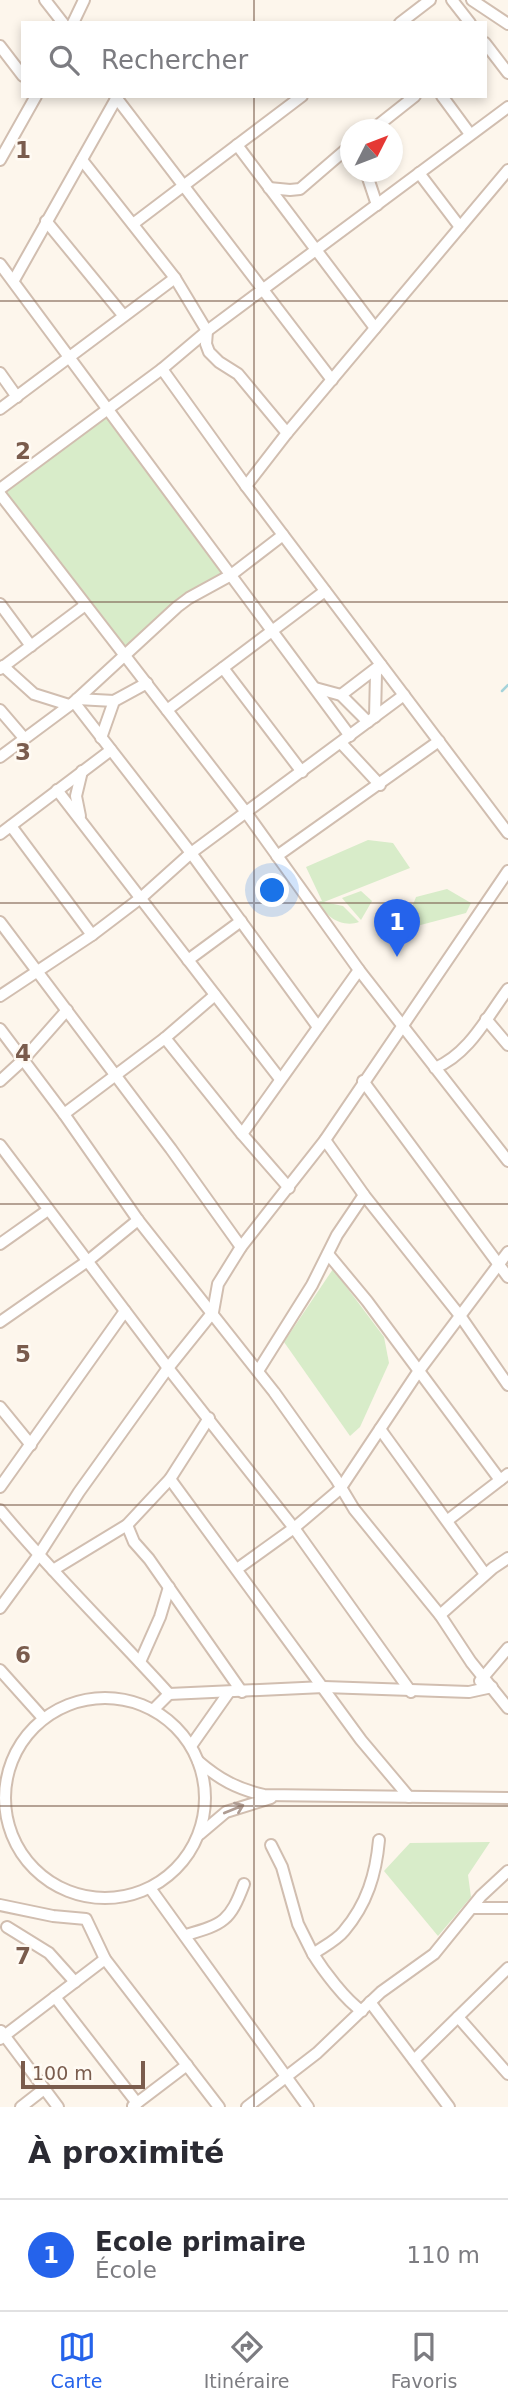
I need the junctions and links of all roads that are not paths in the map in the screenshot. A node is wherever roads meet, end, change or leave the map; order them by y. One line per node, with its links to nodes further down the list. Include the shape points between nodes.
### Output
1 (45, 0): 7 (street)
2 (84, 0): 8 (street)
3 (430, 0): 9 (street)
4 (453, 0): 10 (street)
5 (472, 0): 11 (street)
6 (508, 7): 11 (street)
7 (61, 21)
8 (74, 21)
9 (403, 21)
10 (469, 21)
11 (504, 21)
12 (0, 46): 14 (street)
13 (487, 46): 15 (street)
14 (21, 73)
15 (508, 73)
16 (35, 98): 26 (street)
17 (116, 98): 27 (street); 31 (street)
18 (299, 98): 24 (street)
19 (412, 98): 22 (street)
20 (443, 98): 23 (street)
21 (508, 107): 23 (street)
22 (386, 119)
23 (470, 134): 29 (street)
24 (237, 145): 31 (street); 32 (street)
25 (340, 155): 32 (street, via 300,189)
26 (1, 157)
27 (82, 160): 34 (street); 35 (street)
28 (508, 170): 36 (street)
29 (419, 173): 33 (street); 36 (street)
30 (369, 182): 33 (street)
31 (183, 186): 35 (street); 41 (street)
32 (269, 188): 37 (street)
33 (377, 205): 37 (street)
34 (46, 222): 40 (street); 42 (street)
35 (133, 224): 39 (street)
36 (460, 227): 43 (street)
37 (316, 252): 41 (street); 43 (street)
38 (0, 264): 40 (street)
39 (175, 278): 42 (street); 44 (street)
40 (13, 280): 45 (street)
41 (264, 291): 44 (street); 48 (street)
42 (122, 315): 45 (street)
43 (375, 328): 48 (street)
44 (206, 331): 46 (street); 52 (street, via 209,352 238,374)
45 (69, 355): 49 (street); 50 (street)
46 (162, 369): 50 (street); 53 (street)
47 (0, 373): 49 (street)
48 (332, 380): 52 (street)
49 (17, 397): 51 (street)
50 (108, 408): 54 (street); 56 (street)
51 (0, 409)
52 (287, 433): 53 (street)
53 (246, 486): 55 (street)
54 (0, 492): 59 (street)
55 (283, 535): 56 (street); 57 (street)
56 (231, 575): 60 (street); 62 (street, via 183,602)
57 (325, 591): 60 (street); 63 (street)
58 (0, 604): 61 (street)
59 (84, 606): 61 (street); 62 (street)
60 (273, 630): 65 (street); 67 (street)
61 (31, 646): 64 (street)
62 (126, 656): 66 (street); 71 (street)
63 (381, 665): 68 (street); 69 (street); 74 (street)
64 (2, 668): 71 (street, via 34,694)
65 (223, 668): 73 (street); 82 (street)
66 (147, 683): 70 (street); 73 (street)
67 (315, 688): 68 (street); 77 (street)
68 (341, 695): 74 (street)
69 (404, 695): 74 (street); 78 (street)
70 (114, 701): 71 (street); 76 (street)
71 (73, 702): 75 (street); 76 (street)
72 (0, 710): 75 (street)
73 (167, 710): 85 (street)
74 (371, 720): 77 (street)
75 (24, 738): 80 (street)
76 (101, 738): 79 (street)
77 (345, 739): 82 (street); 83 (street)
78 (439, 741): 83 (street); 88 (street)
79 (111, 750): 81 (street); 91 (street)
80 (0, 757)
81 (82, 771): 84 (street); 86 (street, via 76,796)
82 (302, 772): 85 (street)
83 (380, 785): 92 (street)
84 (57, 790): 86 (street); 87 (street)
85 (245, 811): 91 (street); 92 (street)
86 (83, 824): 94 (street)
87 (11, 826): 89 (street); 90 (street)
88 (508, 833)
89 (0, 835): 90 (street)
90 (29, 850): 97 (street)
91 (191, 853): 94 (street); 95 (street)
92 (277, 856): 99 (street)
93 (508, 871): 106 (street)
94 (142, 898): 97 (street); 98 (street)
95 (240, 921): 98 (street); 107 (street)
96 (0, 922): 100 (street)
97 (92, 935): 100 (street)
98 (188, 960): 102 (street)
99 (359, 970): 106 (street); 107 (street)
100 (38, 972): 103 (street); 104 (street)
101 (508, 989): 105 (street)
102 (215, 995): 109 (street); 114 (street)
103 (0, 996)
104 (67, 1010): 111 (street); 113 (street)
105 (486, 1019): 110 (street); 112 (street, via 463,1051)
106 (403, 1026): 112 (street); 116 (street)
107 (318, 1027): 114 (street)
108 (0, 1029): 111 (street)
109 (165, 1038): 113 (street); 118 (street)
110 (508, 1045)
111 (23, 1060): 115 (street); 117 (street)
112 (435, 1068): 121 (street)
113 (114, 1075): 117 (street); 127 (street)
114 (280, 1079): 118 (street)
115 (0, 1081)
116 (363, 1081): 119 (street); 131 (street)
117 (64, 1114): 125 (street)
118 (242, 1134): 122 (street)
119 (325, 1140): 122 (street); 123 (street)
120 (0, 1145): 124 (street)
121 (508, 1161)
122 (289, 1188): 127 (street)
123 (364, 1195): 129 (street); 135 (street)
124 (48, 1210): 126 (street); 130 (street)
125 (138, 1220): 130 (street); 134 (street)
126 (0, 1244)
127 (241, 1247): 134 (street, via 218,1284)
128 (508, 1252): 131 (street)
129 (328, 1254): 138 (street); 139 (street)
130 (89, 1260): 133 (street); 136 (street)
131 (499, 1265): 132 (street); 135 (street)
132 (508, 1277)
133 (125, 1311): 137 (street); 144 (street)
134 (213, 1312): 137 (street); 138 (street)
135 (461, 1317): 139 (street); 140 (street)
136 (0, 1322)
137 (168, 1368): 142 (street); 153 (street)
138 (258, 1371): 148 (street)
139 (418, 1372): 143 (street); 145 (street)
140 (508, 1385)
141 (0, 1407): 144 (street)
142 (209, 1418): 146 (street); 152 (street)
143 (380, 1429): 148 (street); 150 (street)
144 (31, 1446): 147 (street)
145 (504, 1477): 150 (street)
146 (170, 1479): 151 (street); 155 (street)
147 (0, 1488)
148 (340, 1489): 152 (street); 160 (street)
149 (0, 1510): 153 (street)
150 (448, 1520): 157 (street)
151 (127, 1525): 156 (street); 158 (street, via 134,1542)
152 (294, 1528): 155 (street); 169 (street)
153 (38, 1556): 156 (street); 159 (street)
154 (508, 1558): 157 (street)
155 (237, 1569): 165 (street)
156 (53, 1570): 162 (street)
157 (485, 1574): 160 (street)
158 (169, 1587): 162 (street); 168 (street)
159 (0, 1608)
160 (440, 1615): 164 (street)
161 (508, 1648): 164 (street)
162 (140, 1662): 171 (street)
163 (0, 1670): 174 (street)
164 (483, 1678): 166 (street); 170 (street)
165 (324, 1687): 168 (street); 169 (street); 180 (street)
166 (492, 1687): 170 (street); 172 (street)
167 (229, 1692): 168 (street); 171 (street); 175 (street)
168 (242, 1692)
169 (411, 1692): 170 (street)
170 (469, 1692)
171 (169, 1694): 173 (street)
172 (508, 1708)
173 (153, 1710): 174 (street, via 107,1697 62,1706); 175 (street, via 170,1721)
174 (43, 1718): 176 (street)
175 (191, 1746): 177 (street)
176 (14, 1753): 178 (street); 185 (street, via 4,1800)
177 (198, 1761): 179 (street, via 229,1784); 183 (street, via 205,1805)
178 (0, 1766)
179 (278, 1796): 180 (street); 183 (street, one-way to 179, via 226,1812)
180 (409, 1797): 181 (street)
181 (508, 1798)
182 (0, 1829): 185 (street)
183 (198, 1836): 189 (street, via 179,1867)
184 (379, 1840): 197 (street, via 374,1877 363,1904 343,1933)
185 (15, 1842): 190 (street, via 45,1878)
186 (271, 1845): 197 (street)
187 (508, 1871): 192 (street)
188 (244, 1884): 196 (street, via 227,1918)
189 (150, 1888): 190 (street, via 126,1896); 196 (street)
190 (87, 1895): 194 (street)
191 (0, 1905): 194 (street)
192 (473, 1908): 193 (street); 202 (street, via 434,1954)
193 (508, 1908)
194 (86, 1919): 198 (street)
195 (7, 1927): 200 (street, via 49,1952)
196 (186, 1935): 209 (street)
197 (313, 1954): 203 (street)
198 (105, 1959): 200 (street); 207 (street)
199 (506, 1972): 204 (street)
200 (75, 1982): 201 (street)
201 (55, 1997): 205 (street); 211 (street)
202 (370, 2002): 203 (street); 206 (street)
203 (362, 2011): 209 (street)
204 (458, 2017): 206 (street); 208 (street)
205 (1, 2035): 210 (street)
206 (414, 2060): 217 (street)
207 (187, 2065): 211 (street); 214 (street)
208 (508, 2074)
209 (286, 2077): 215 (street); 216 (street)
210 (44, 2089): 212 (street); 213 (street)
211 (134, 2105)
212 (21, 2107)
213 (58, 2107)
214 (219, 2107)
215 (247, 2107)
216 (308, 2107)
217 (449, 2107)

